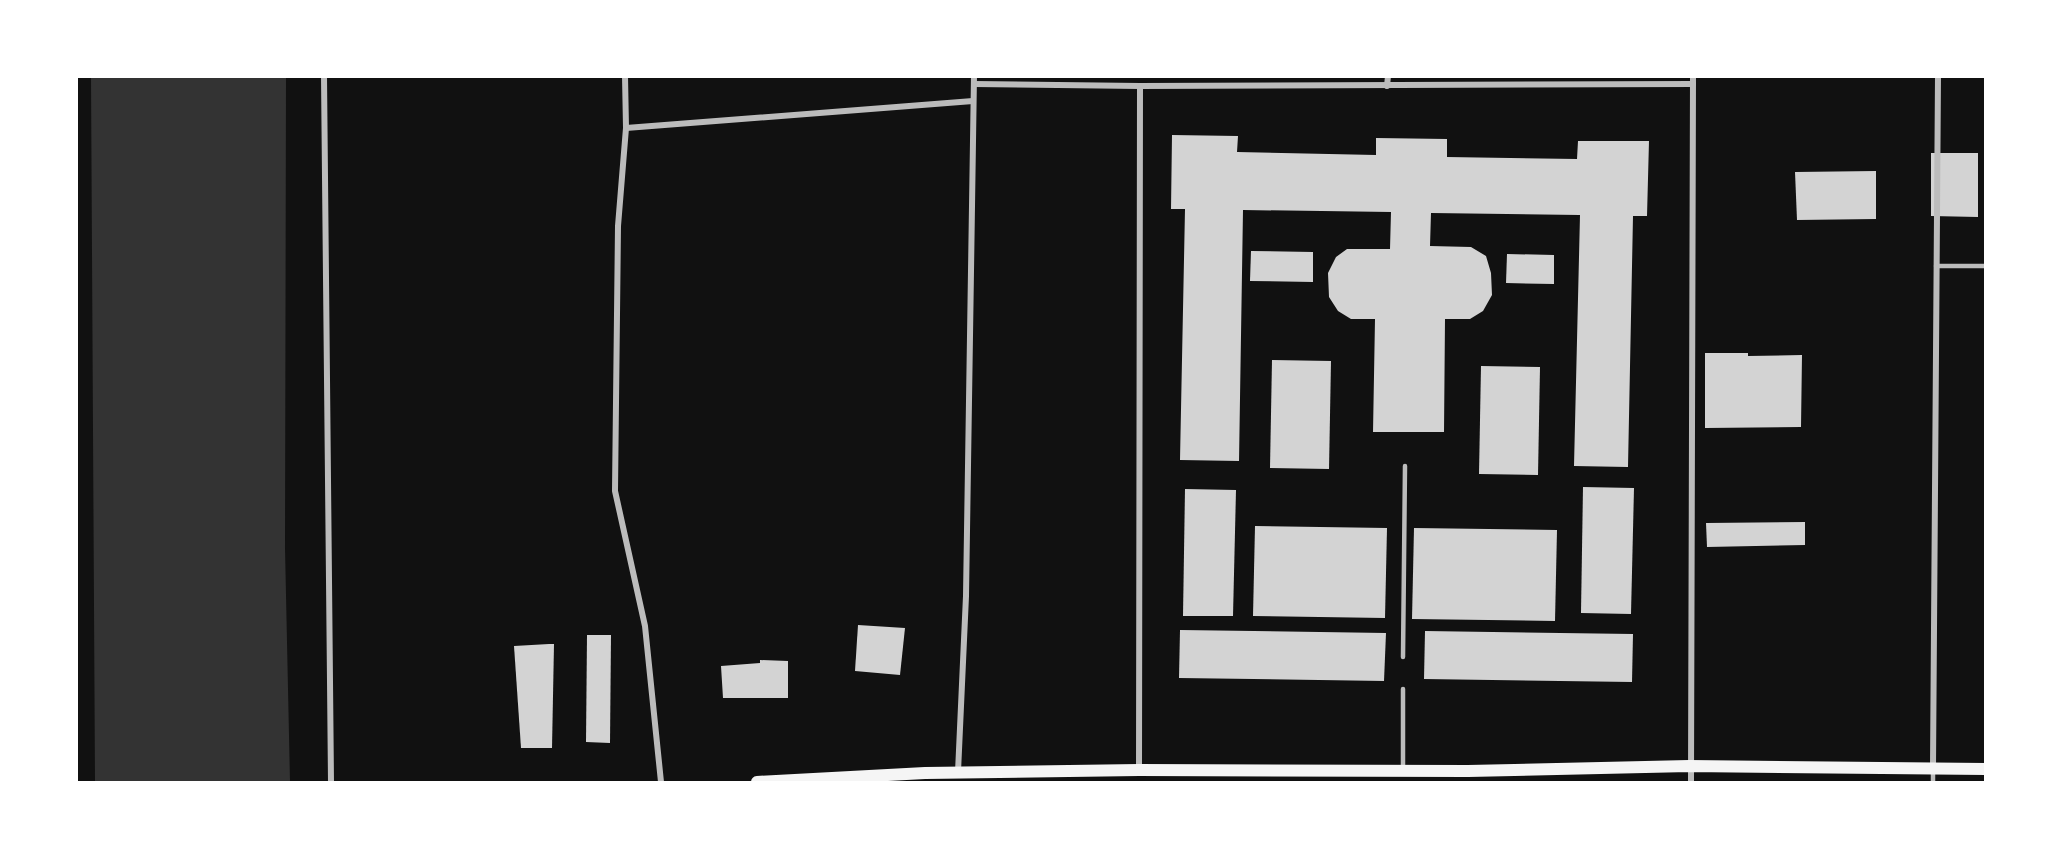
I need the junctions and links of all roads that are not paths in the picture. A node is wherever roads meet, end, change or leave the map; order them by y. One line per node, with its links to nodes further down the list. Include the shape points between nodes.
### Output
1 (324, 76): 24 (street)
2 (625, 76): 10 (street)
3 (1388, 76): 8 (street)
4 (1938, 76): 11 (street)
5 (974, 80): 7 (street); 9 (street)
6 (1693, 80): 8 (street); 16 (street)
7 (1140, 86): 8 (street); 19 (street)
8 (1387, 86)
9 (973, 101): 10 (street); 21 (street, via 966,596)
10 (626, 128): 25 (street, via 618,226 615,491 645,626)
11 (1936, 266): 12 (lane); 17 (street)
12 (1986, 266)
13 (1405, 466): 14 (lane)
14 (1403, 657)
15 (1403, 689): 20 (lane)
16 (1689, 766): 17 (main road); 22 (main road); 27 (street)
17 (1933, 769): 18 (main road); 28 (lane)
18 (1986, 769)
19 (1139, 770): 20 (main road); 21 (main road)
20 (1403, 771): 22 (main road)
21 (958, 772): 23 (main road)
22 (1468, 777)
23 (925, 778): 26 (main road)
24 (331, 783)
25 (661, 783)
26 (757, 783)
27 (1690, 783)
28 (1933, 783)

